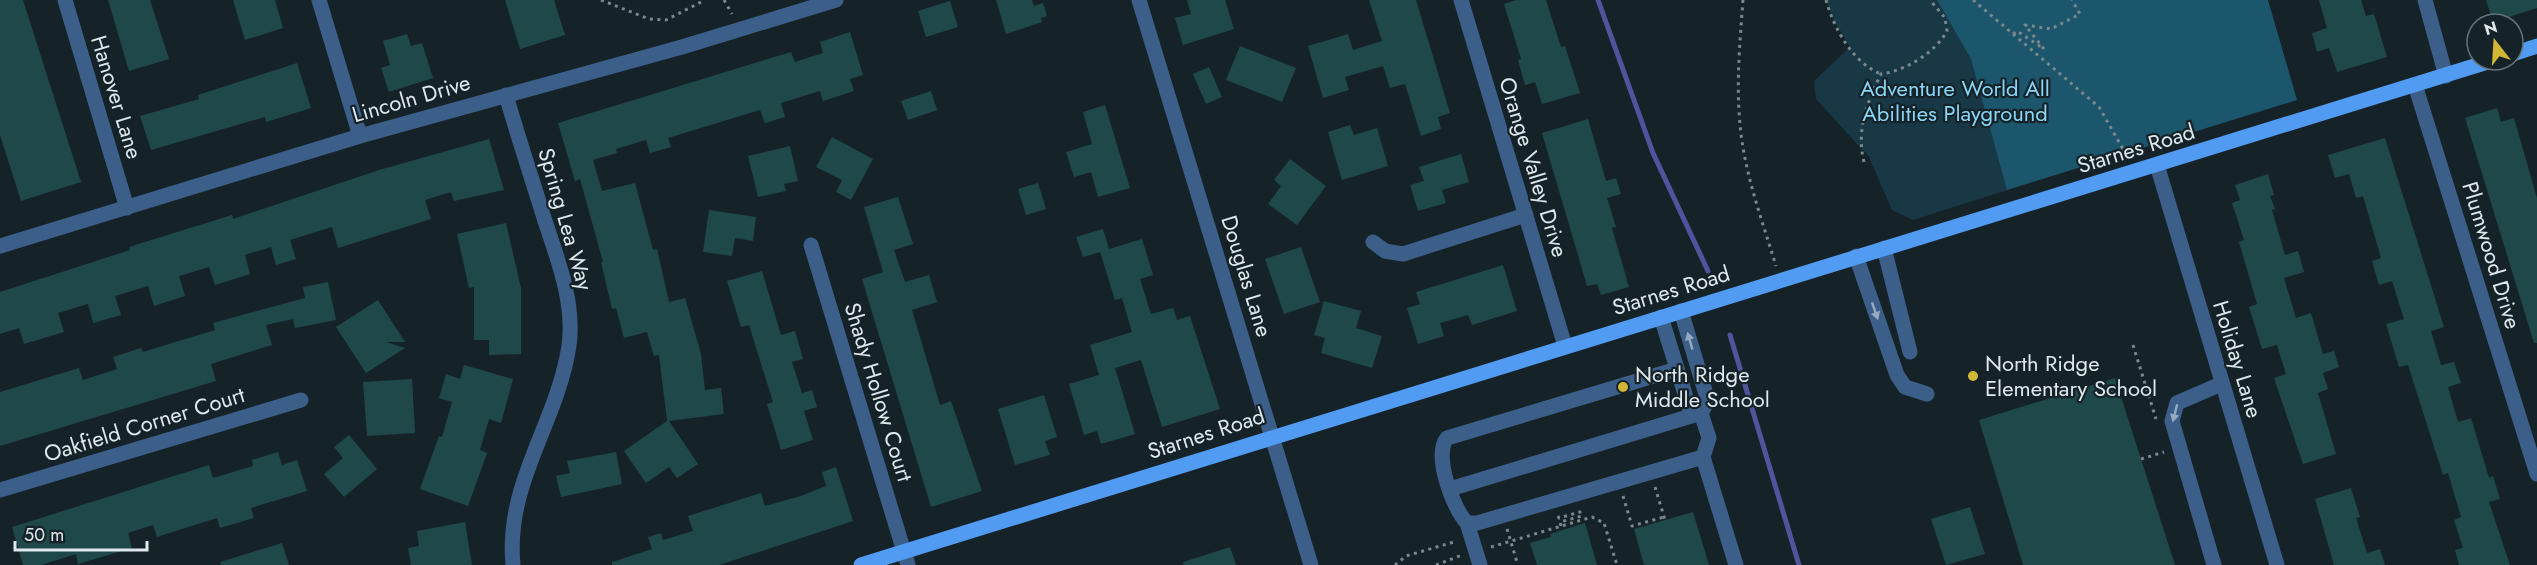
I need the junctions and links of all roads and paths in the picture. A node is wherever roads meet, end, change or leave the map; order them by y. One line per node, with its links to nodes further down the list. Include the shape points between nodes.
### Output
1 (65, 0): 24 (street, Hanover Lane)
2 (319, 0): 20 (street)
3 (601, 0): 4 (path, via 649,19 666,20)
4 (705, 0)
5 (836, 0): 19 (street, Lincoln Drive, via 682,47)
6 (1139, 0): 43 (street, Douglas Lane)
7 (1461, 0): 25 (street, Orange Valley Drive)
8 (1743, 0): 31 (path, via 1738,78 1740,126 1748,172)
9 (1826, 0): 16 (path, via 1837,27 1860,62)
10 (1930, 0): 16 (path, via 1945,18 1944,37 1918,59)
11 (1973, 0): 14 (path)
12 (2072, 0): 14 (path, via 2080,14 2051,29 2025,25 2044,49 2017,31)
13 (2425, 0): 17 (street)
14 (2013, 34): 21 (path, via 2099,107)
15 (2465, 70): 17 (main road, Starnes Road)
16 (1881, 74): 22 (path, via 1863,122)
17 (2446, 76): 18 (main road, Starnes Road)
18 (2415, 85): 23 (main road, Starnes Road); 47 (street, Plumwood Drive)
19 (506, 94): 20 (street, Lincoln Drive); 61 (street, Spring Lea Way, via 564,281 569,343 562,381 516,502)
20 (360, 136): 24 (street, Lincoln Drive)
21 (2127, 156)
22 (1864, 162)
23 (2157, 165): 29 (main road, Starnes Road); 38 (street, Holiday Lane)
24 (127, 208): 28 (street, Lincoln Drive)
25 (1526, 215): 26 (street, via 1403,254 1385,251); 35 (street, Orange Valley Drive)
26 (1373, 242)
27 (811, 245): 58 (street, Shady Hollow Court)
28 (0, 246)
29 (1884, 248): 30 (main road, Starnes Road); 36 (street)
30 (1856, 256): 31 (main road, Starnes Road); 39 (street, one-way to 39, via 1897,375 1905,387)
31 (1780, 280): 32 (main road, Starnes Road)
32 (1681, 311): 33 (main road, Starnes Road); 41 (street, one-way to 32, via 1708,401)
33 (1661, 317): 35 (main road, Starnes Road); 37 (street)
34 (2133, 345): 42 (path)
35 (1565, 346): 43 (main road, Starnes Road)
36 (1910, 352)
37 (1677, 369): 41 (street, via 1689,407); 49 (street, via 1447,438 1441,458)
38 (2221, 384): 67 (street, one-way to 67, via 2177,404 2172,421); 68 (street, Holiday Lane)
39 (1927, 394)
40 (301, 400): 50 (street, Oakfield Corner Court)
41 (1701, 413): 45 (street, via 1709,438); 49 (street)
42 (2157, 423)
43 (1271, 436): 58 (main road, Starnes Road); 63 (street, Douglas Lane)
44 (2165, 451): 46 (path)
45 (1703, 456): 54 (street); 66 (street)
46 (2141, 459)
47 (2537, 474)
48 (1653, 482): 51 (path, via 1664,518 1632,526)
49 (1450, 489): 54 (street, via 1456,509)
50 (0, 490)
51 (1622, 492)
52 (1557, 511): 55 (path, via 1559,518 1580,512 1582,516 1560,522)
53 (1554, 520): 55 (path)
54 (1467, 523): 59 (street)
55 (1559, 527): 57 (path); 65 (path, via 1592,517 1604,523)
56 (1508, 533): 57 (path)
57 (1510, 541): 59 (path); 60 (path)
58 (906, 558): 62 (main road, Starnes Road)
59 (1478, 558): 64 (path)
60 (1517, 562)
61 (513, 565)
62 (861, 565)
63 (1311, 565)
64 (1436, 565)
65 (1617, 565)
66 (1736, 565)
67 (2214, 565)
68 (2277, 565)

